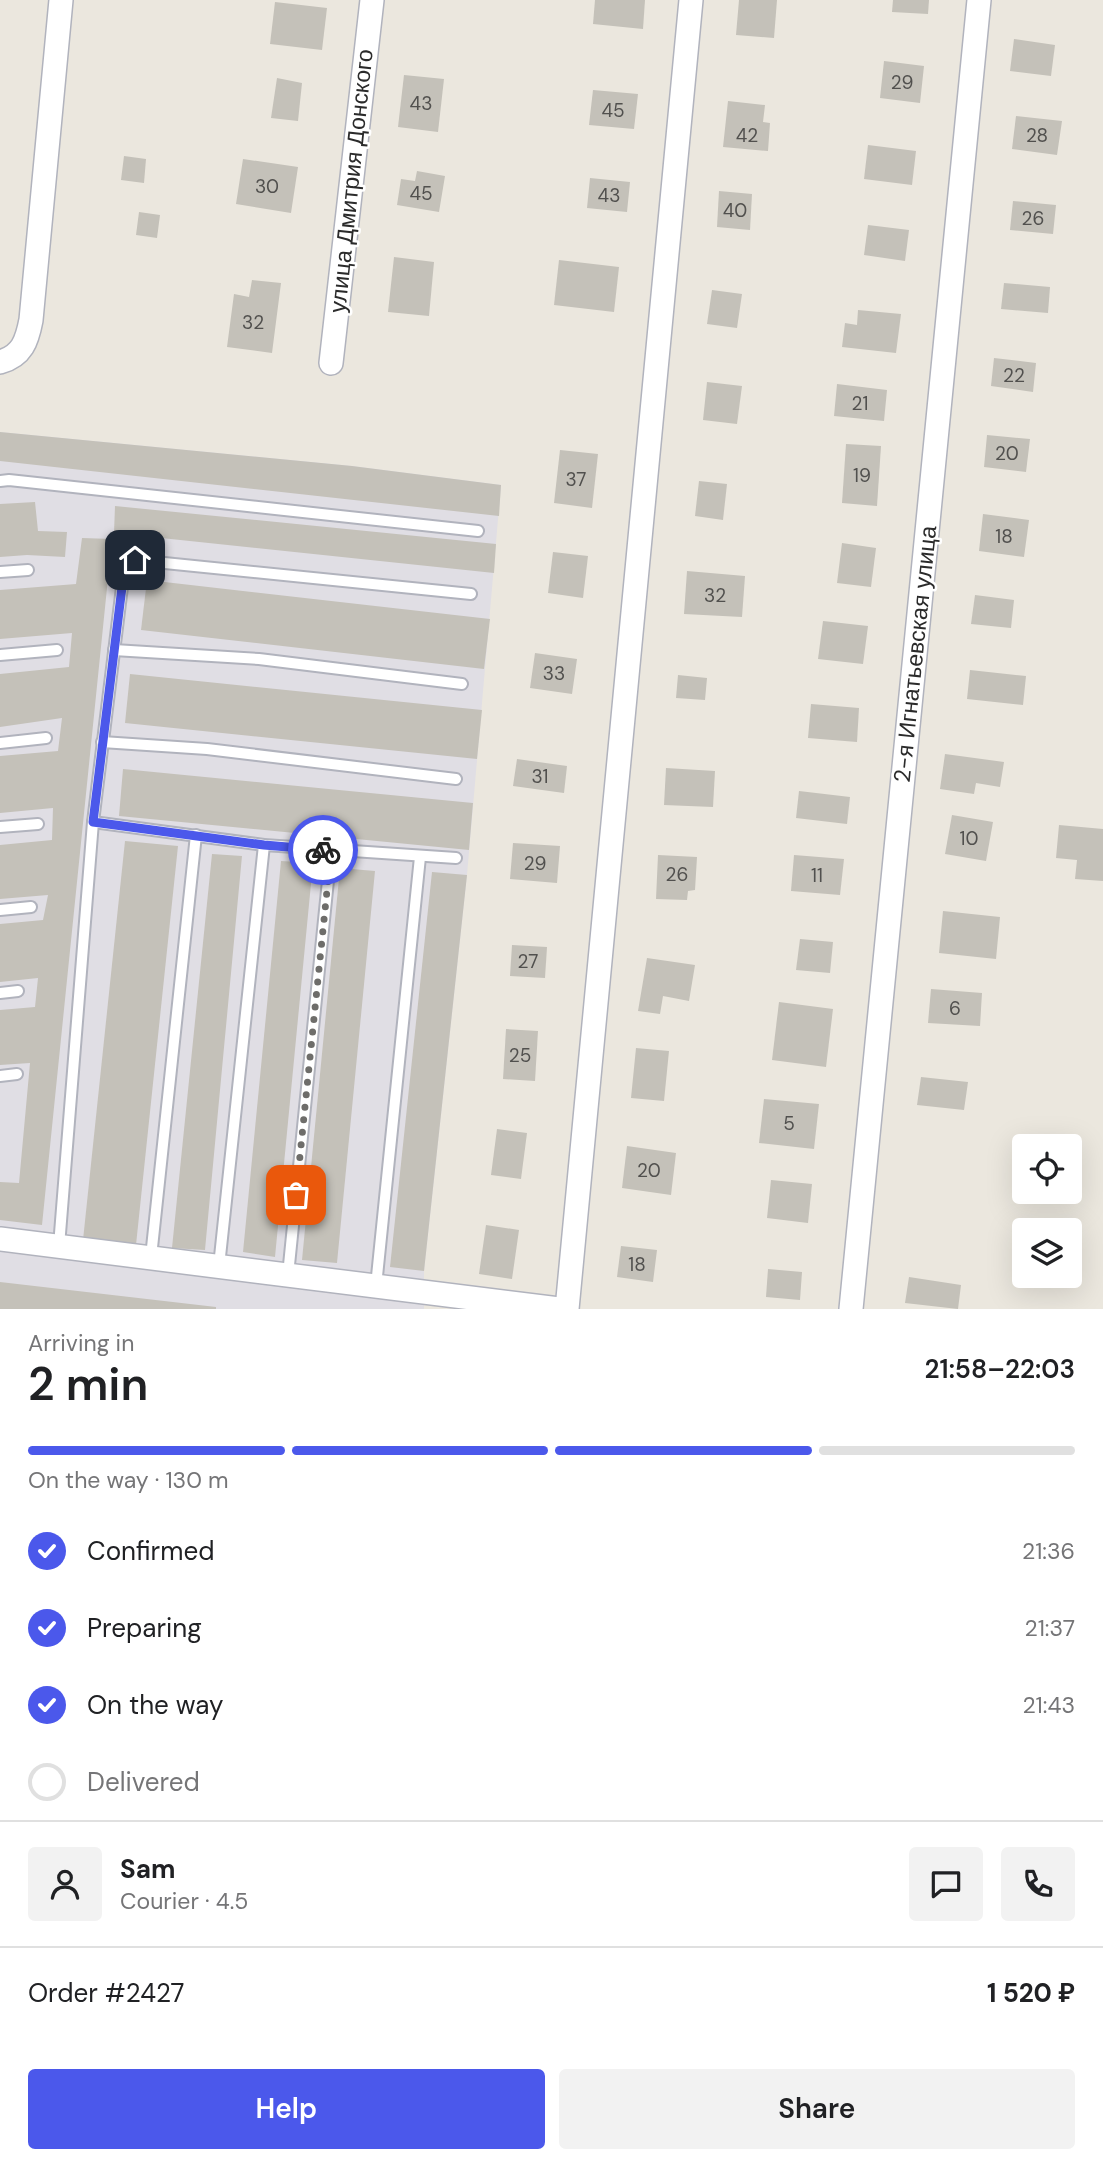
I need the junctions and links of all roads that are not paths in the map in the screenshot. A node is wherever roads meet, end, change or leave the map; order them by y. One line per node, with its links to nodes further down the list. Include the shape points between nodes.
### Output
1 (61, 0): 5 (street, via 31,320 22,350)
2 (372, 0): 6 (street, улица Дмитрия Донского)
3 (691, 0): 41 (street)
4 (979, 0): 42 (street, 2-я Игнатьевская улица)
5 (0, 362)
6 (331, 363)
7 (0, 481): 8 (lane)
8 (478, 530)
9 (28, 570): 10 (lane)
10 (0, 572)
11 (471, 594): 13 (lane, via 135,560 124,571)
12 (57, 650): 14 (lane)
13 (114, 650): 15 (lane, via 259,659); 17 (lane)
14 (0, 655)
15 (462, 684)
16 (46, 738): 18 (lane)
17 (102, 742): 19 (lane); 20 (lane)
18 (0, 743)
19 (456, 779)
20 (93, 822): 23 (lane); 35 (lane)
21 (38, 824): 22 (lane)
22 (0, 827)
23 (196, 835): 24 (lane); 36 (lane)
24 (264, 845): 25 (lane); 37 (lane)
25 (331, 851): 26 (lane); 38 (lane)
26 (420, 857): 27 (lane); 39 (lane)
27 (456, 858)
28 (32, 907): 29 (lane)
29 (0, 910)
30 (18, 991): 31 (lane)
31 (0, 993)
32 (17, 1074): 33 (lane)
33 (0, 1076)
34 (0, 1239): 35 (street)
35 (59, 1246): 36 (street)
36 (151, 1257): 37 (street)
37 (219, 1266): 38 (street)
38 (288, 1275): 39 (street)
39 (376, 1286): 40 (street)
40 (559, 1309)
41 (567, 1309)
42 (851, 1309)

